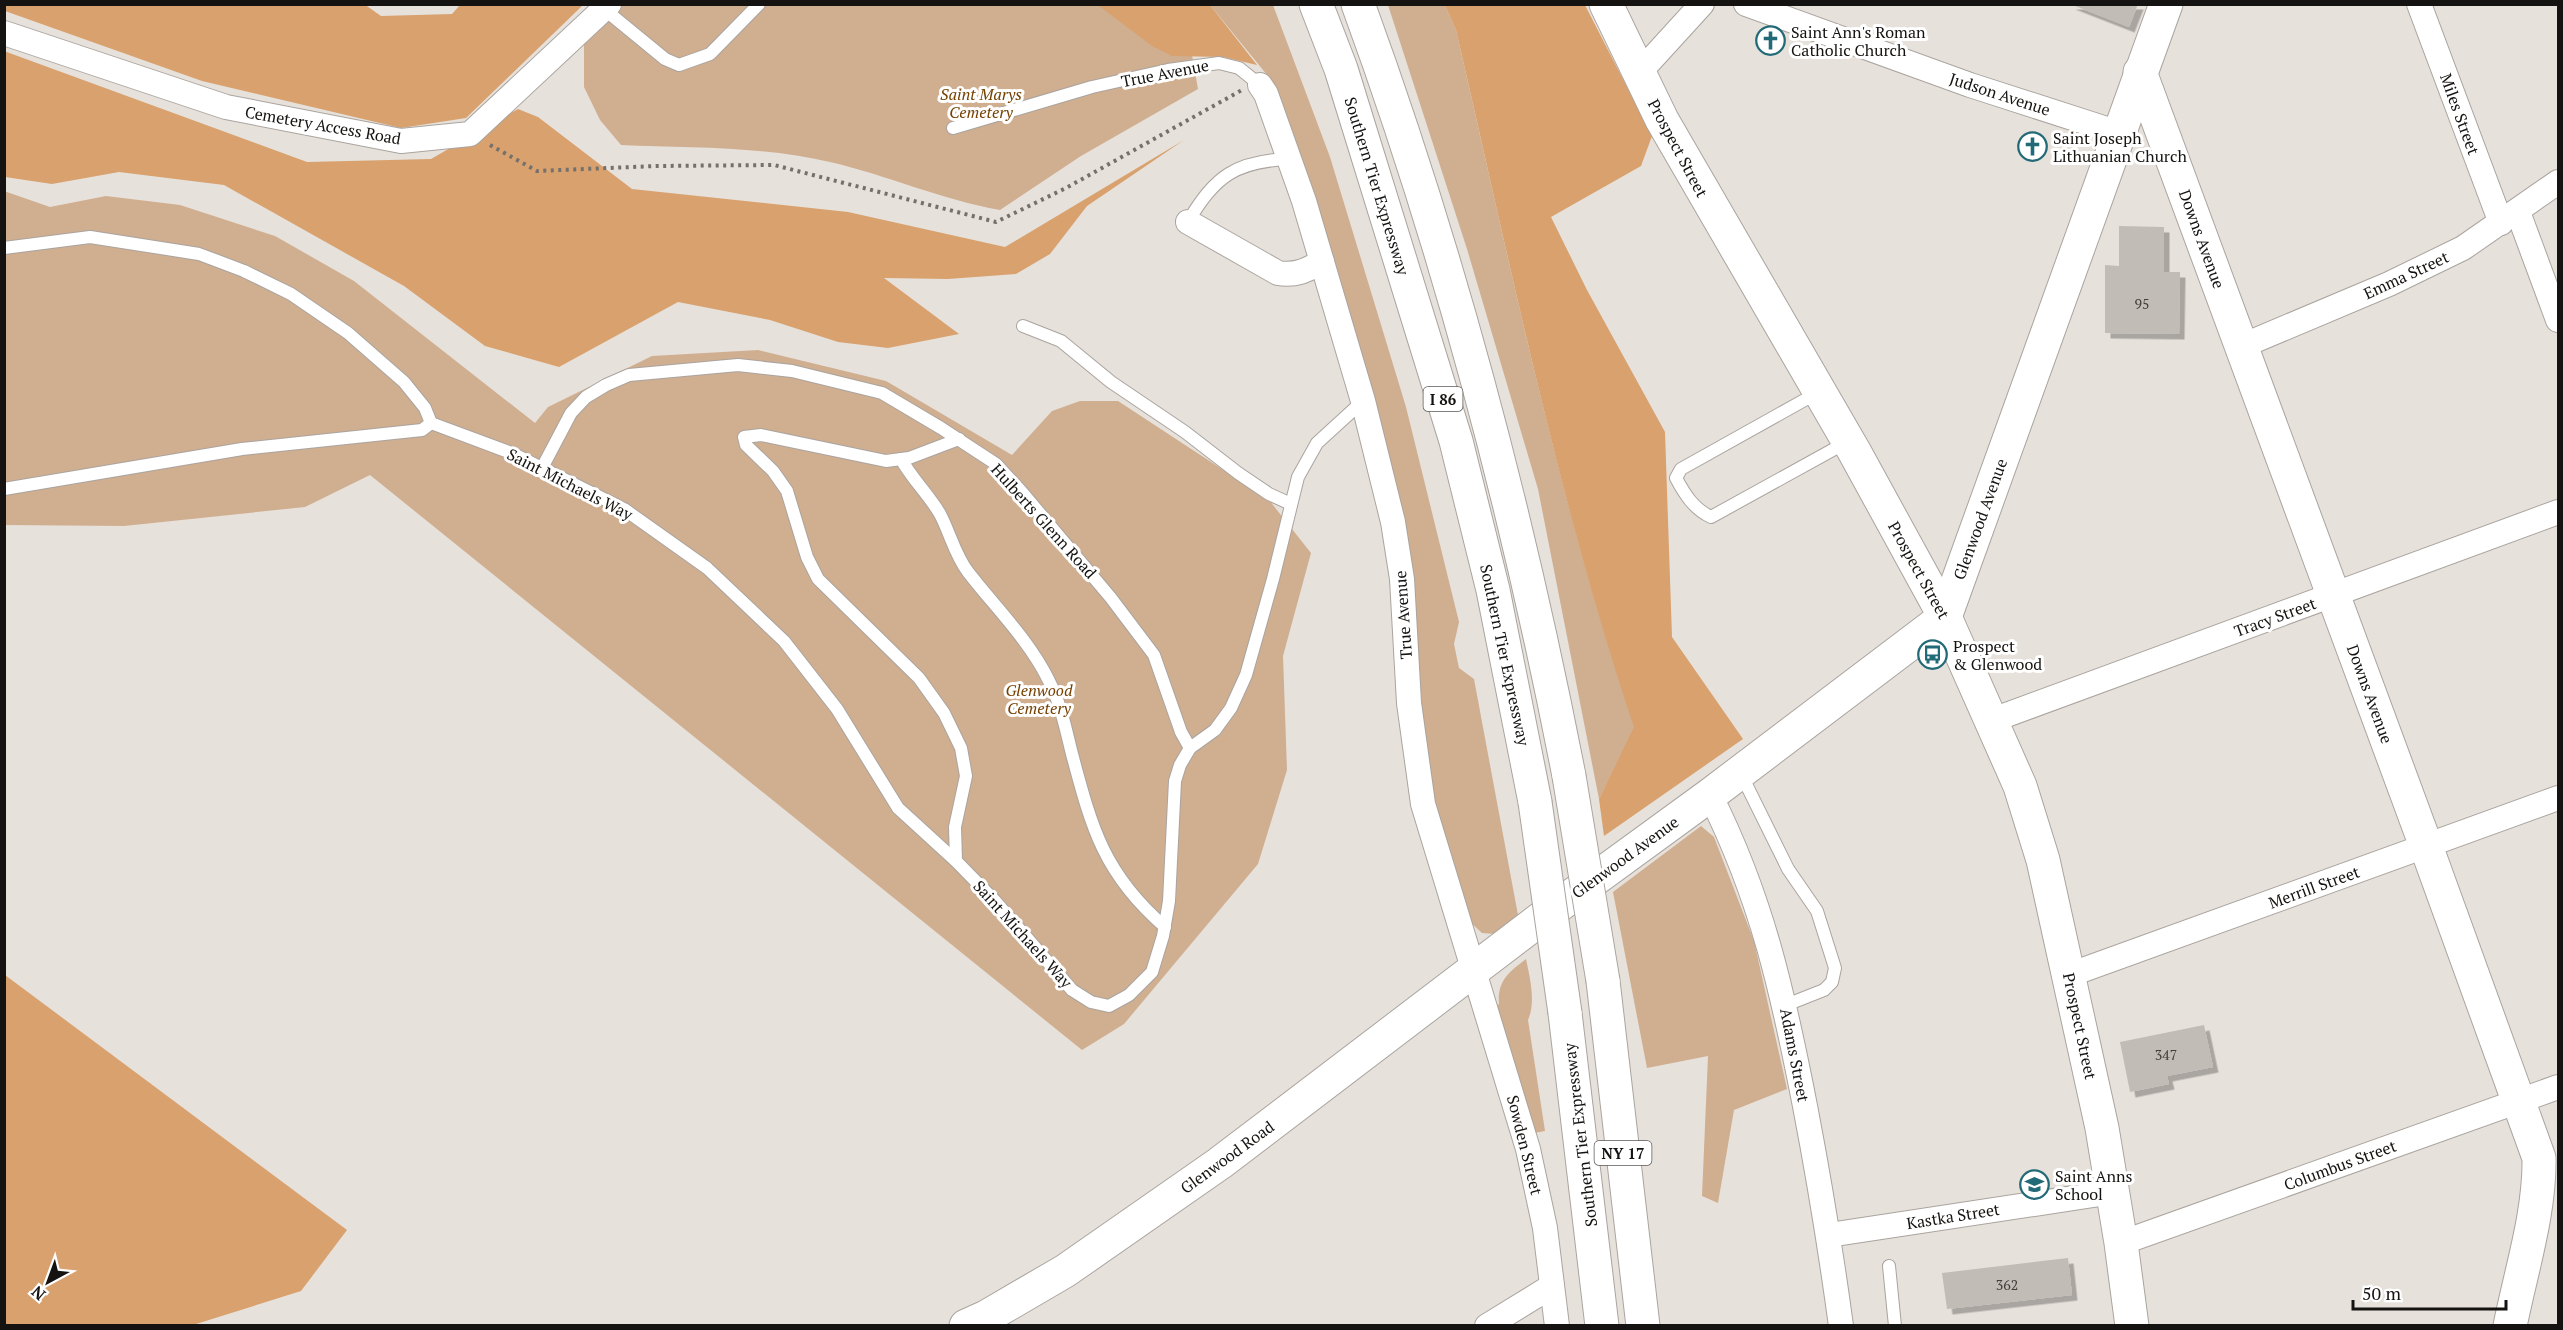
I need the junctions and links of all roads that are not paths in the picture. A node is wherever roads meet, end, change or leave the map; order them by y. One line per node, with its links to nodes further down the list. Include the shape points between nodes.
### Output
1 (759, 4): 9 (lane, via 710,54 679,65 664,59)
2 (1316, 4): 43 (main road, Southern Tier Expressway / I 86, via 1341,69 1456,441 1493,590)
3 (1358, 4): 40 (main road, I 86, via 1464,330 1489,420 1543,642)
4 (1606, 4): 12 (main road, Prospect Street)
5 (1702, 4): 12 (street)
6 (1746, 4): 15 (street, Judson Avenue, via 1970,85)
7 (2166, 4): 11 (main road, Glenwood Avenue)
8 (2419, 4): 18 (street, Miles Street)
9 (606, 7): 10 (street, Cemetery Access Road, via 470,134 401,141 226,107)
10 (4, 33)
11 (2140, 72): 15 (main road, Glenwood Avenue); 24 (main road, Downs Avenue)
12 (1639, 73): 25 (main road, Prospect Street, via 1662,120)
13 (1260, 85): 14 (lane, True Avenue, via 1239,68 1219,63 1168,70 1092,87); 16 (street, True Avenue)
14 (953, 128)
15 (2119, 132): 36 (main road, Glenwood Avenue)
16 (1289, 159): 19 (lane, via 1239,166 1197,205); 21 (street, True Avenue)
17 (2559, 182): 18 (street, Emma Street)
18 (2509, 218): 22 (street, Miles Street); 24 (street, Emma Street, via 2463,248 2389,284)
19 (1188, 222): 21 (street, via 1278,273 1302,273)
20 (4, 248): 27 (lane, via 90,237 199,254 244,271 291,294 348,333 404,382 425,408)
21 (1322, 262): 26 (street, True Avenue)
22 (2559, 320)
23 (1023, 326): 33 (lane, via 1060,341 1238,474)
24 (2242, 346): 35 (main road, Downs Avenue)
25 (1819, 392): 29 (main road, Prospect Street); 29 (lane, via 1681,469 1676,478 1683,492 1698,511 1711,517)
26 (1363, 401): 33 (lane, Saint Michaels Way, via 1317,443 1298,477); 47 (street, True Avenue, via 1393,522 1402,579 1409,703 1423,804)
27 (431, 423): 31 (lane, Saint Michaels Way); 32 (lane, via 422,430 242,449)
28 (959, 439): 30 (lane); 31 (lane, Hulberts Glenn Road, via 882,393 792,371 738,365 629,375 606,385 586,397 571,413); 38 (lane, Hulberts Glenn Road, via 996,464 1112,597 1154,655 1180,732)
29 (1848, 442): 36 (main road, Prospect Street)
30 (901, 459): 45 (lane, via 873,459 783,438 744,437 746,445 787,491 807,557 818,579 919,678 944,713 961,748 966,776 955,827); 46 (lane, via 940,513 966,570 1024,642 1049,681 1063,718 1088,814 1106,858 1131,895)
31 (542, 468): 45 (lane, Saint Michaels Way, via 624,509 707,568 776,633 837,709 898,808)
32 (4, 489)
33 (1291, 504): 38 (lane, Saint Michaels Way, via 1245,675 1231,708 1215,730)
34 (2559, 512): 35 (street, Tracy Street)
35 (2334, 595): 37 (street, Tracy Street); 44 (main road, Downs Avenue)
36 (1945, 616): 37 (main road, Prospect Street); 39 (main road, Glenwood Avenue)
37 (1990, 721): 48 (main road, Prospect Street, via 2020,786 2040,850)
38 (1190, 748): 46 (lane, Saint Michaels Way, via 1175,781)
39 (1740, 772): 41 (main road, Glenwood Avenue); 49 (lane, via 1794,879 1817,911 1835,968 1832,982 1824,990)
40 (1569, 776): 61 (main road, NY 17, bridge, via 1603,981)
41 (1710, 795): 47 (main road, Glenwood Avenue); 49 (street, Adams Street, via 1735,845 1757,905)
42 (2559, 798): 44 (street, Merrill Street)
43 (1535, 802): 60 (main road, Southern Tier Expressway / NY 17, bridge)
44 (2426, 846): 48 (street, Merrill Street); 51 (main road, Downs Avenue)
45 (956, 861): 46 (lane, Saint Michaels Way, via 1072,990 1091,1002 1109,1006 1129,995 1152,972)
46 (1165, 927)
47 (1474, 969): 56 (street, Sowden Street, via 1528,1149 1545,1228); 57 (main road, Glenwood Road, via 1220,1163 1065,1271)
48 (2069, 975): 52 (main road, Prospect Street)
49 (1786, 1005): 53 (street, Adams Street)
50 (2559, 1087): 51 (street, Columbus Street)
51 (2519, 1101): 54 (street, Columbus Street); 65 (main road, Downs Avenue, via 2539,1158 2539,1178)
52 (2113, 1192): 53 (street, Kastka Street); 54 (main road, Prospect Street)
53 (1829, 1235): 62 (street, Adams Street)
54 (2121, 1243): 64 (main road, Prospect Street)
55 (1888, 1266): 63 (lane)
56 (1552, 1286): 58 (street); 59 (street, Sowden Street)
57 (966, 1326)
58 (1487, 1326)
59 (1557, 1326)
60 (1602, 1326)
61 (1643, 1326)
62 (1841, 1326)
63 (1895, 1326)
64 (2132, 1326)
65 (2510, 1326)

